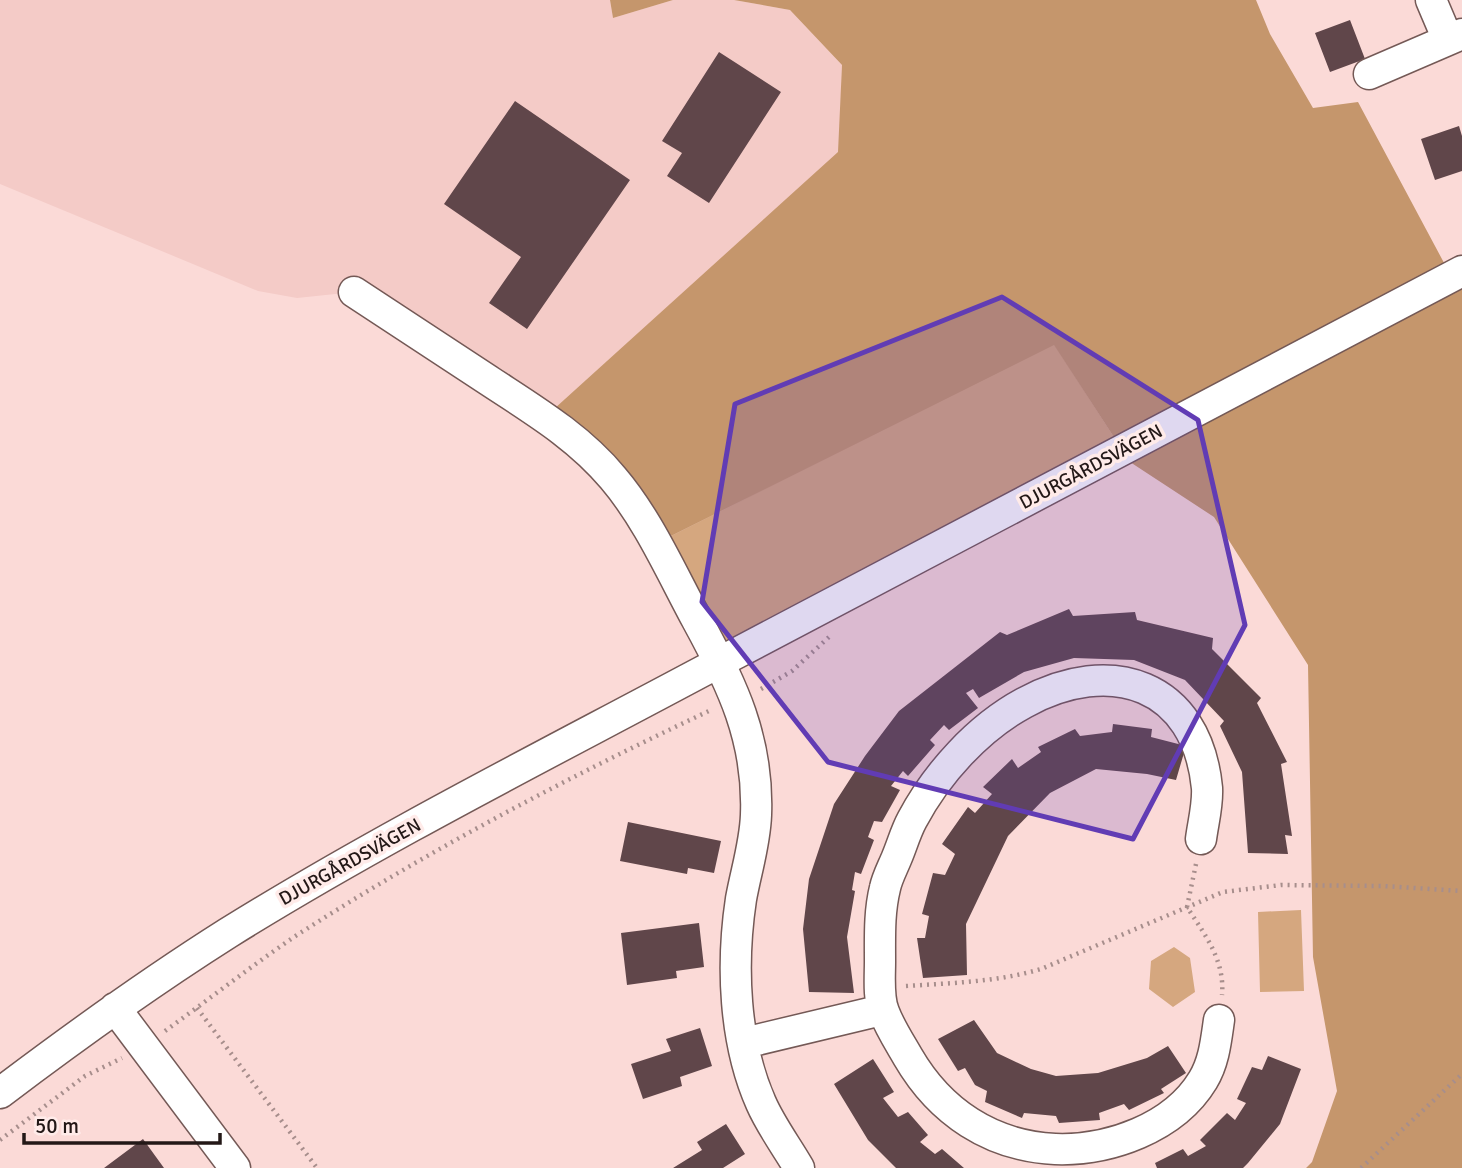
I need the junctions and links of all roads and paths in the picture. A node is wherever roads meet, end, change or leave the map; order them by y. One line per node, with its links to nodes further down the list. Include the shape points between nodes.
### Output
1 (1432, 0): 2 (street)
2 (1455, 37): 3 (street)
3 (1369, 74)
4 (1462, 271): 7 (street, DJURGÅRDSVÄGEN)
5 (354, 292): 7 (street, via 550,421 593,456 637,510)
6 (832, 634): 8 (path, via 792,671)
7 (720, 662): 8 (street); 13 (street, DJURGÅRDSVÄGEN, via 291,895)
8 (737, 701): 14 (path, via 654,737 455,841 293,938); 16 (street, via 752,749 757,798 736,946)
9 (1201, 839): 11 (path); 12 (street, via 1207,792 1203,768 1179,712 1158,694 1129,683 1102,680 1073,683 1025,702 962,751 911,821 885,887 879,930)
10 (1462, 891): 11 (path, via 1281,885 1223,892)
11 (1187, 907): 12 (path, via 1018,976); 15 (path, via 1222,968)
12 (881, 999): 15 (street, via 914,1068 931,1091 979,1130 1035,1148 1083,1148 1139,1133 1162,1120 1194,1093 1204,1078); 16 (street)
13 (115, 1008): 17 (street); 19 (street, DJURGÅRDSVÄGEN)
14 (197, 1008): 17 (path); 22 (path)
15 (1219, 1020)
16 (744, 1044): 23 (street, via 762,1104)
17 (144, 1047): 20 (path, via 85,1076); 21 (street)
18 (1462, 1074): 24 (path)
19 (0, 1093)
20 (0, 1139)
21 (235, 1168)
22 (317, 1168)
23 (799, 1168)
24 (1360, 1168)

